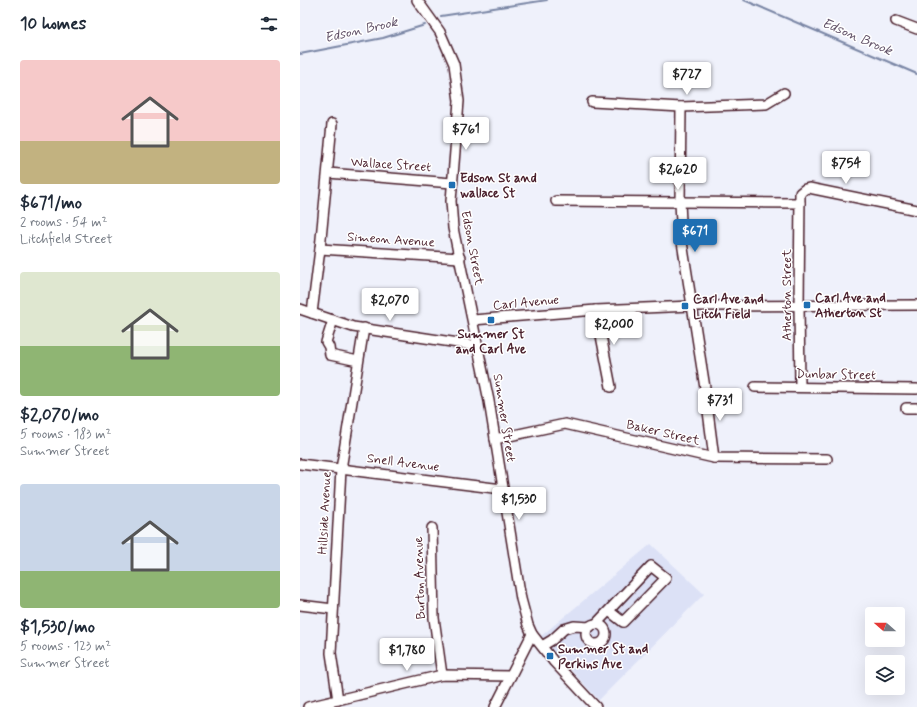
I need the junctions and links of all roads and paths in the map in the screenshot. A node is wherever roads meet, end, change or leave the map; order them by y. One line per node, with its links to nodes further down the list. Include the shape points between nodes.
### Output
1 (417, 0): 9 (street, Edson Street, via 440,32 454,64 459,101)
2 (896, 21): 3 (street)
3 (917, 29)
4 (784, 93): 6 (street, via 766,104)
5 (592, 102): 6 (street)
6 (681, 107): 11 (street)
7 (332, 124): 8 (street)
8 (328, 173): 9 (street, Wallace Street); 14 (street)
9 (452, 182): 15 (street, Edson Street, via 453,228)
10 (556, 200): 11 (street)
11 (680, 202): 12 (street); 18 (street, via 682,242)
12 (800, 203): 13 (street, via 802,192 809,188); 16 (street, Atherton Street)
13 (917, 210)
14 (320, 249): 15 (street, Simeon Avenue); 21 (street)
15 (460, 258): 23 (street, Edson Street)
16 (799, 305): 17 (street, Carl Avenue); 18 (street, Carl Avenue); 29 (street, Atherton Street)
17 (917, 305)
18 (692, 306): 20 (street, Carl Avenue); 34 (street)
19 (300, 310): 21 (street)
20 (596, 310): 23 (street, Carl Avenue); 27 (street)
21 (312, 313): 22 (street)
22 (333, 320): 24 (street); 26 (street, via 326,342 330,355)
23 (473, 320): 25 (street, Summer Street)
24 (364, 328): 25 (street); 26 (street, Hillside Avenue)
25 (478, 346): 33 (street, Summer Street)
26 (358, 361): 37 (street, Hillside Avenue)
27 (611, 387)
28 (754, 387): 29 (street, Dunbar Street)
29 (800, 387): 30 (street, Dunbar Street)
30 (917, 389)
31 (906, 408): 32 (street)
32 (917, 408)
33 (495, 439): 34 (street, Baker Street, via 565,424); 38 (street, Summer Street)
34 (714, 458): 35 (street, Baker Street)
35 (827, 459)
36 (300, 464): 37 (street, Snell Avenue)
37 (341, 469): 38 (street, Snell Avenue); 41 (street, Hillside Avenue)
38 (502, 489): 43 (street, Summer Street, via 521,599)
39 (432, 528): 45 (street, Burton Avenue, via 434,618)
40 (300, 605): 41 (street)
41 (333, 609): 47 (street, Hillside Avenue, via 331,653)
42 (609, 611): 42 (street, via 651,566 666,578 622,622); 44 (street, via 593,625 564,629)
43 (532, 634): 44 (street, Summer Street); 46 (street)
44 (542, 646): 50 (street, Summer Street)
45 (442, 675): 46 (street); 47 (street)
46 (511, 676): 49 (street)
47 (338, 700): 48 (street)
48 (308, 707)
49 (495, 707)
50 (596, 707)

